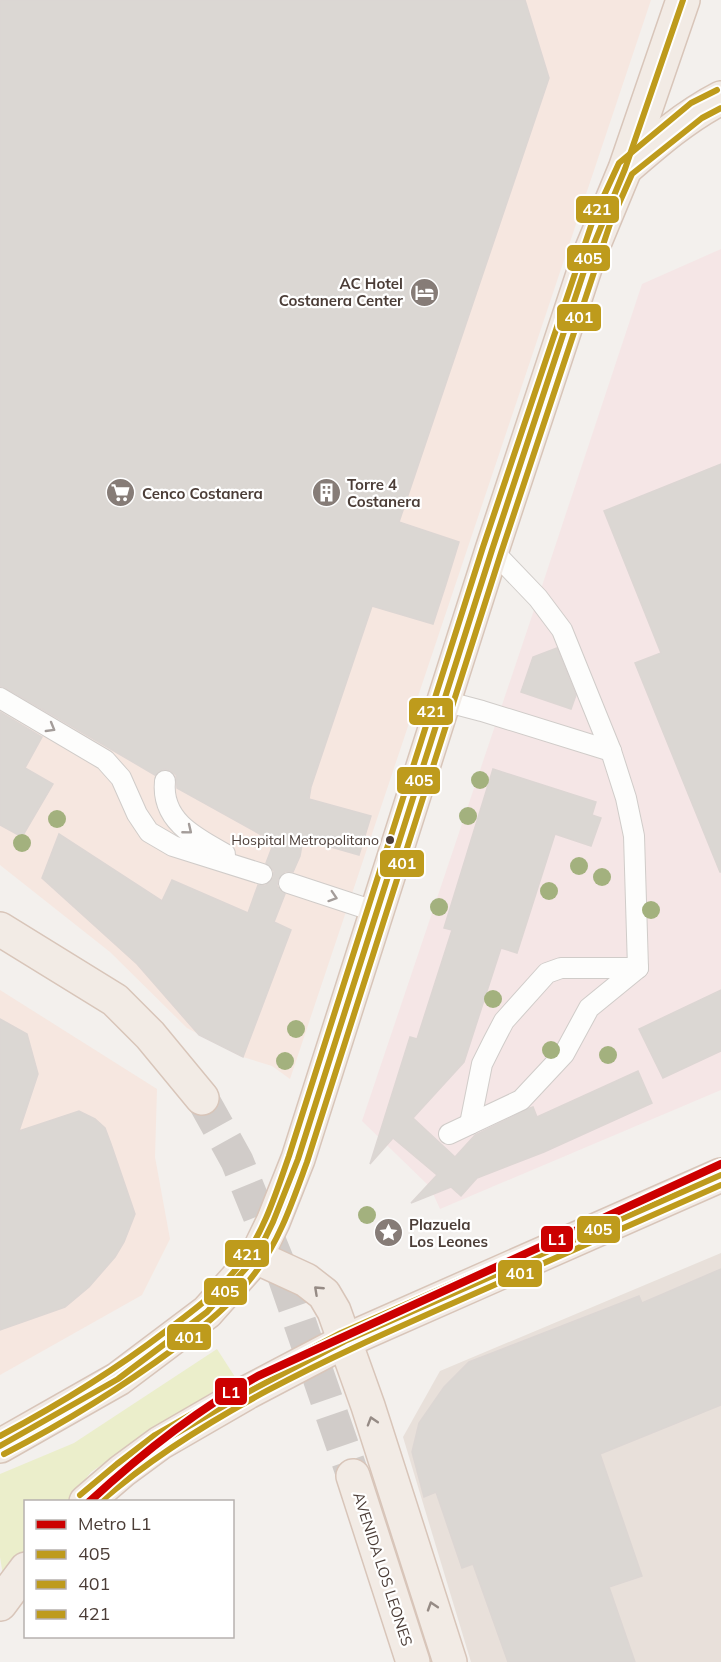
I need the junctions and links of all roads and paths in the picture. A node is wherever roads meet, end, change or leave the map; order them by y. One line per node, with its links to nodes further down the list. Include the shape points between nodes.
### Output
1 (683, 0): 3 (main road)
2 (721, 98): 3 (main road, via 697,110)
3 (625, 169): 4 (main road, via 589,256)
4 (492, 550): 6 (main road); 7 (lane, via 538,598 562,630)
5 (0, 699): 8 (lane, via 105,760 121,778 149,832 173,846 262,874 189,833 172,817 165,802)
6 (444, 701): 7 (lane); 10 (main road)
7 (611, 751): 12 (lane, via 634,836)
8 (165, 781)
9 (289, 883): 10 (lane, one-way to 10)
10 (377, 912): 17 (main road, via 298,1159)
11 (0, 928): 13 (main road, via 116,1000)
12 (638, 968): 14 (lane, via 590,1008 564,1054 521,1100); 14 (lane, via 561,968 546,973 504,1021 493,1042 482,1064)
13 (202, 1098)
14 (470, 1124): 15 (lane)
15 (450, 1134)
16 (721, 1175): 18 (main road)
17 (256, 1257): 18 (main road, one-way to 17, via 324,1294 306,1280); 19 (main road, via 207,1312 156,1351 91,1395)
18 (345, 1341): 21 (main road, via 160,1443); 25 (main road, one-way to 18)
19 (0, 1446)
20 (353, 1476): 24 (main road, AVENIDA LOS LEONES)
21 (88, 1500)
22 (24, 1572): 23 (main road)
23 (0, 1604)
24 (413, 1662)
25 (450, 1662)

